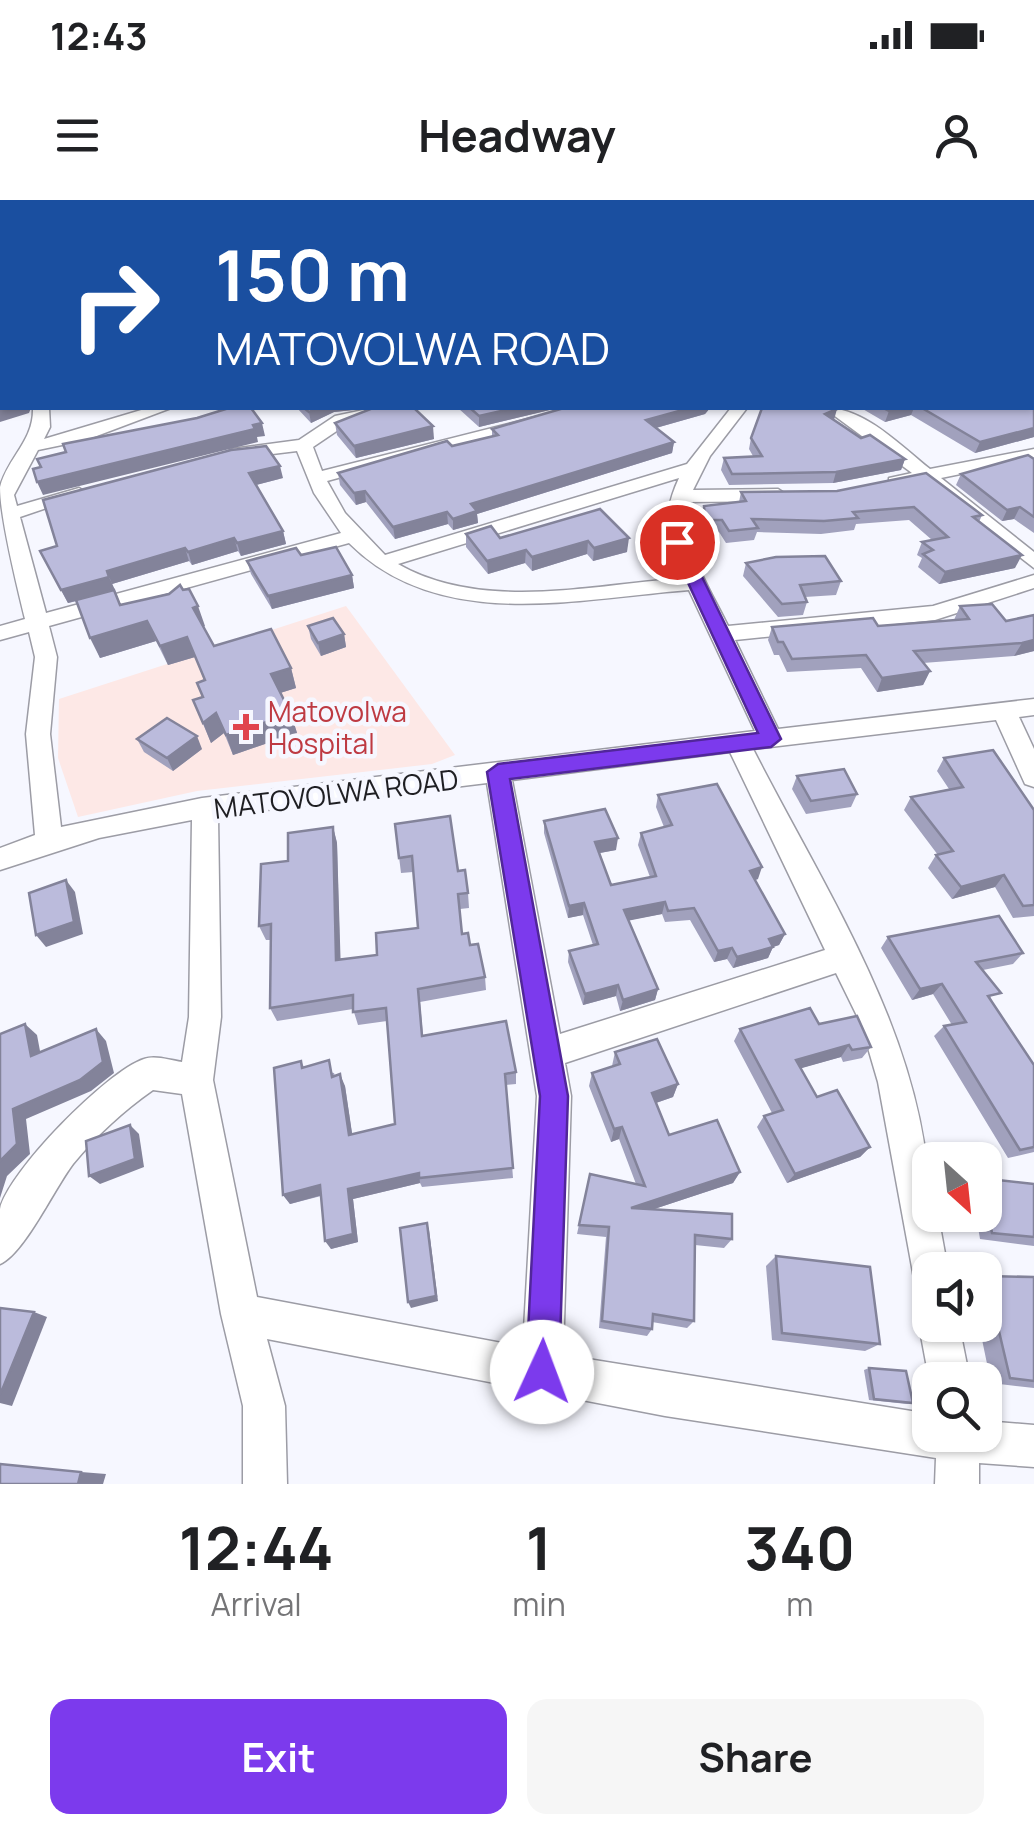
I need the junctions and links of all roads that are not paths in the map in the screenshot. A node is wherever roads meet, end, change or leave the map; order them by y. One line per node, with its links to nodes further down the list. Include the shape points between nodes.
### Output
1 (41, 410): 8 (street)
2 (157, 410): 8 (street)
3 (385, 410): 7 (street, via 328,426)
4 (581, 410): 13 (street)
5 (736, 410): 11 (street)
6 (835, 410): 12 (street)
7 (304, 445): 10 (street); 13 (street)
8 (34, 446): 18 (street, via 5,495)
9 (1034, 454): 12 (street)
10 (214, 459)
11 (690, 469): 17 (street); 20 (street)
12 (930, 476): 14 (street); 21 (street)
13 (316, 478): 19 (street)
14 (872, 486)
15 (102, 488): 18 (street)
16 (798, 494): 17 (street)
17 (680, 496): 23 (street, via 677,542)
18 (5, 521): 24 (street)
19 (353, 536): 20 (street); 24 (street)
20 (383, 562): 23 (street, via 441,590 513,596)
21 (1034, 562)
22 (1034, 581): 26 (street, via 936,613)
23 (696, 584): 26 (street)
24 (34, 622): 25 (street); 34 (street, via 46,658 38,734)
25 (0, 633)
26 (720, 634): 29 (street)
27 (1034, 707): 28 (street, MATOVOLWA ROAD)
28 (1004, 710): 29 (street, MATOVOLWA ROAD); 32 (street)
29 (771, 739): 30 (street, MATOVOLWA ROAD)
30 (736, 740): 31 (street, MATOVOLWA ROAD); 36 (street)
31 (498, 772): 33 (street, MATOVOLWA ROAD); 37 (street)
32 (1034, 776)
33 (205, 809): 34 (street, MATOVOLWA ROAD); 38 (street, via 205,1017)
34 (49, 842): 35 (street, MATOVOLWA ROAD)
35 (0, 858)
36 (844, 958): 37 (street); 40 (street, via 876,1022 895,1082)
37 (546, 1054): 42 (street, via 554,1096)
38 (196, 1080): 39 (street, via 149,1074 117,1094 30,1187); 41 (street)
39 (0, 1245)
40 (926, 1252)
41 (241, 1314): 42 (street); 47 (street, via 264,1406)
42 (542, 1372): 43 (street)
43 (912, 1431)
44 (1002, 1443): 45 (street)
45 (1034, 1446)
46 (958, 1452): 48 (street)
47 (265, 1484)
48 (956, 1484)

